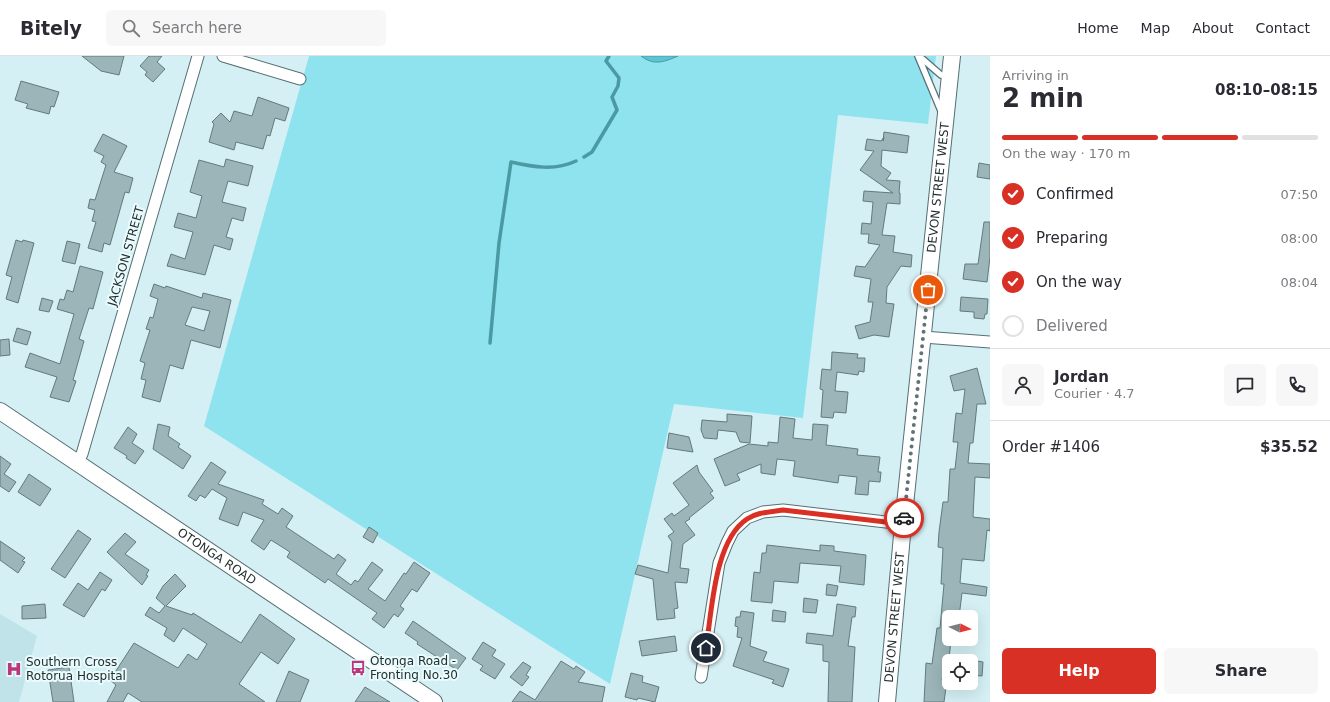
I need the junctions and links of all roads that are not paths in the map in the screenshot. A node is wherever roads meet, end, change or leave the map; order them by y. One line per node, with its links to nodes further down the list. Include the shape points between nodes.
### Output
1 (198, 56): 11 (street, JACKSON STREET, via 82,454)
2 (223, 56): 6 (street)
3 (918, 56): 5 (lane, via 941,75); 7 (lane)
4 (952, 56): 5 (main road, DEVON STREET WEST)
5 (950, 76): 7 (main road, DEVON STREET WEST)
6 (300, 79)
7 (946, 120): 8 (main road, DEVON STREET WEST)
8 (923, 336): 9 (street); 12 (main road, DEVON STREET WEST)
9 (990, 342)
10 (0, 411): 11 (main road, OTONGA ROAD)
11 (77, 463): 14 (main road, OTONGA ROAD)
12 (903, 524): 13 (street, via 783,510 763,512 747,518 733,531 719,563); 15 (main road, DEVON STREET WEST)
13 (701, 677)
14 (434, 702)
15 (887, 702)

